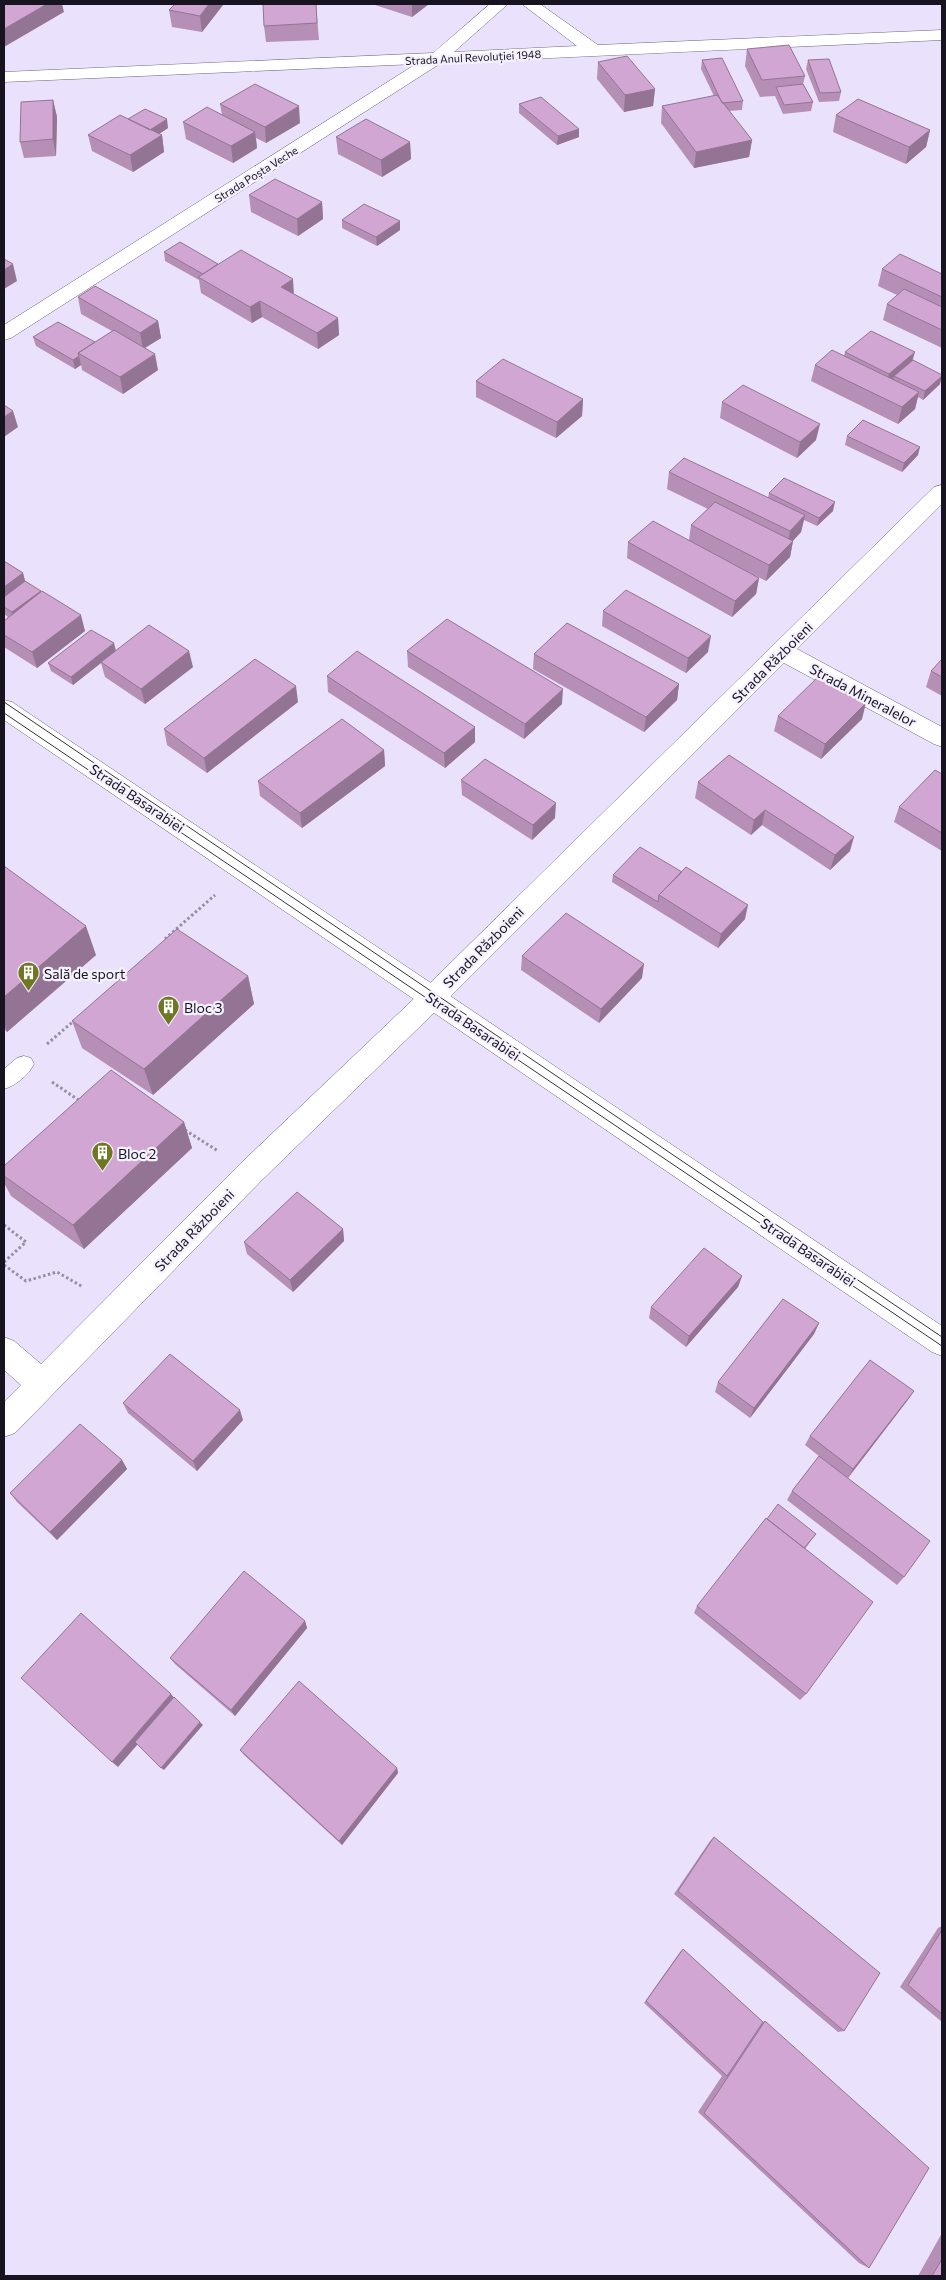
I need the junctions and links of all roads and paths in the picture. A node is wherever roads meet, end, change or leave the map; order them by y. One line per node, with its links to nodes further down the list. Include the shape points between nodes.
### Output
1 (500, 4): 5 (street, Strada Poșta Veche)
2 (530, 4): 4 (street)
3 (942, 35): 4 (street, Strada Anul Revoluției 1948)
4 (593, 50): 5 (street, Strada Anul Revoluției 1948)
5 (436, 58): 6 (street, Strada Anul Revoluției 1948); 7 (street, Strada Poșta Veche)
6 (4, 77)
7 (4, 334)
8 (942, 492): 9 (street, Strada Războieni)
9 (783, 652): 11 (street, Strada Mineralelor); 14 (street, Strada Războieni)
10 (4, 708): 12 (street, Strada Basarabiei)
11 (942, 738)
12 (244, 870): 13 (path); 14 (street, Strada Basarabiei)
13 (158, 946)
14 (431, 998): 21 (street, Strada Războieni); 25 (street, Strada Basarabiei)
15 (76, 1018): 16 (path)
16 (69, 1025)
17 (24, 1064): 18 (lane); 19 (path)
18 (4, 1081)
19 (83, 1104)
20 (180, 1127): 21 (path)
21 (251, 1172): 24 (street, Strada Războieni)
22 (4, 1225): 23 (path, via 26,1242)
23 (4, 1263): 24 (path, via 26,1281 57,1272)
24 (119, 1306): 27 (street, Strada Războieni)
25 (942, 1342)
26 (4, 1351): 27 (street)
27 (42, 1384): 28 (street, Strada Războieni)
28 (4, 1423)

